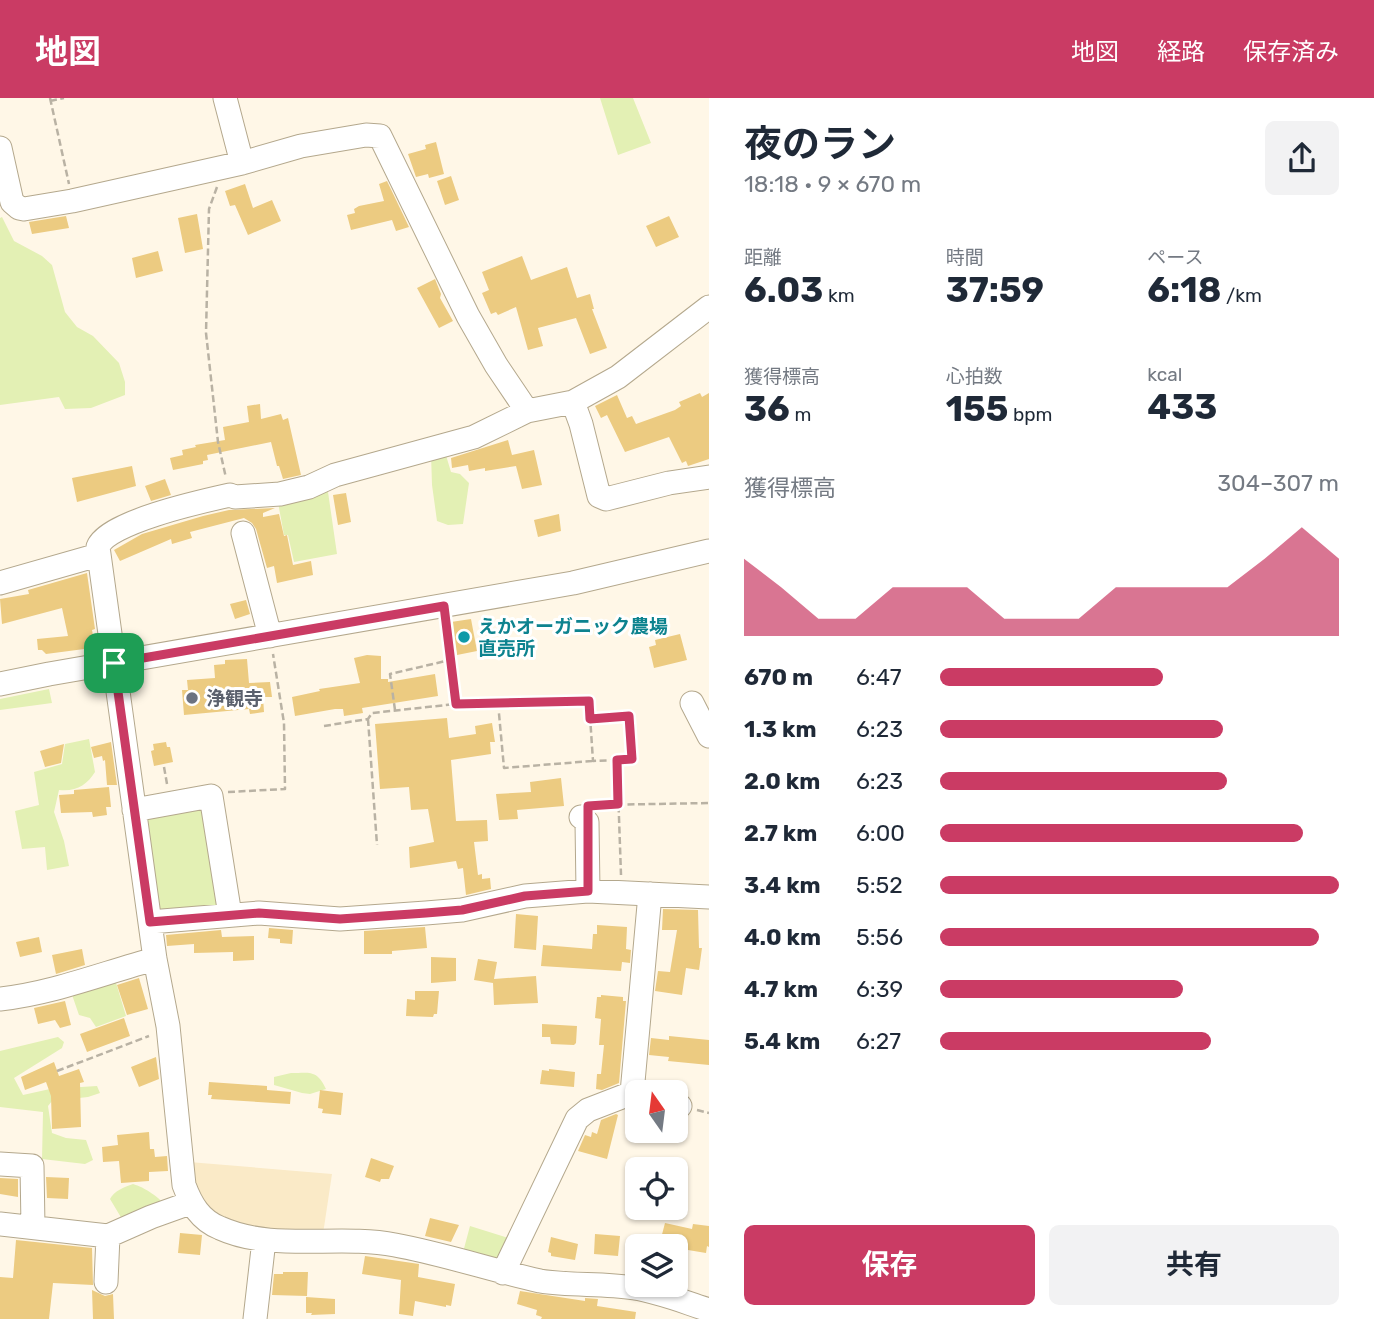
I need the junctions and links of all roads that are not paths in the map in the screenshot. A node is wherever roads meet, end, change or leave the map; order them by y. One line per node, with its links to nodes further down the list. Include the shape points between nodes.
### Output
1 (225, 98): 3 (street)
2 (0, 148): 4 (street)
3 (234, 164): 4 (street, via 72,201); 7 (street, via 301,146 380,136 468,316)
4 (10, 210)
5 (709, 307): 6 (street, via 618,377)
6 (573, 401): 7 (street); 8 (street, via 599,496 606,499)
7 (527, 411): 11 (street, via 474,436 335,475 309,487 280,494 230,495 163,512 100,541)
8 (709, 477)
9 (243, 533): 13 (street)
10 (709, 551): 13 (street, via 573,583)
11 (98, 555): 12 (street); 14 (street)
12 (0, 583)
13 (271, 641): 14 (street)
14 (114, 663): 15 (street); 18 (street)
15 (0, 684)
16 (692, 704): 17 (street)
17 (709, 736)
18 (134, 810): 23 (street, via 212,796); 24 (street)
19 (584, 819): 20 (street)
20 (588, 891): 21 (street); 23 (street, via 525,896 462,910 340,919)
21 (650, 894): 22 (street); 27 (street)
22 (709, 897)
23 (230, 915): 24 (street)
24 (150, 922): 25 (street)
25 (155, 959): 26 (street, via 55,990); 30 (street, via 169,1029 184,1185)
26 (0, 999)
27 (635, 1080)
28 (625, 1097): 35 (street, via 588,1110 577,1119)
29 (0, 1164): 32 (street, via 32,1166)
30 (190, 1203): 33 (street); 34 (street, via 217,1227)
31 (0, 1224): 32 (street)
32 (33, 1227): 33 (street)
33 (108, 1236): 36 (street)
34 (264, 1240): 35 (street, via 394,1245); 38 (street)
35 (503, 1273): 37 (street, via 560,1284 632,1288)
36 (106, 1282)
37 (709, 1310)
38 (255, 1319)

